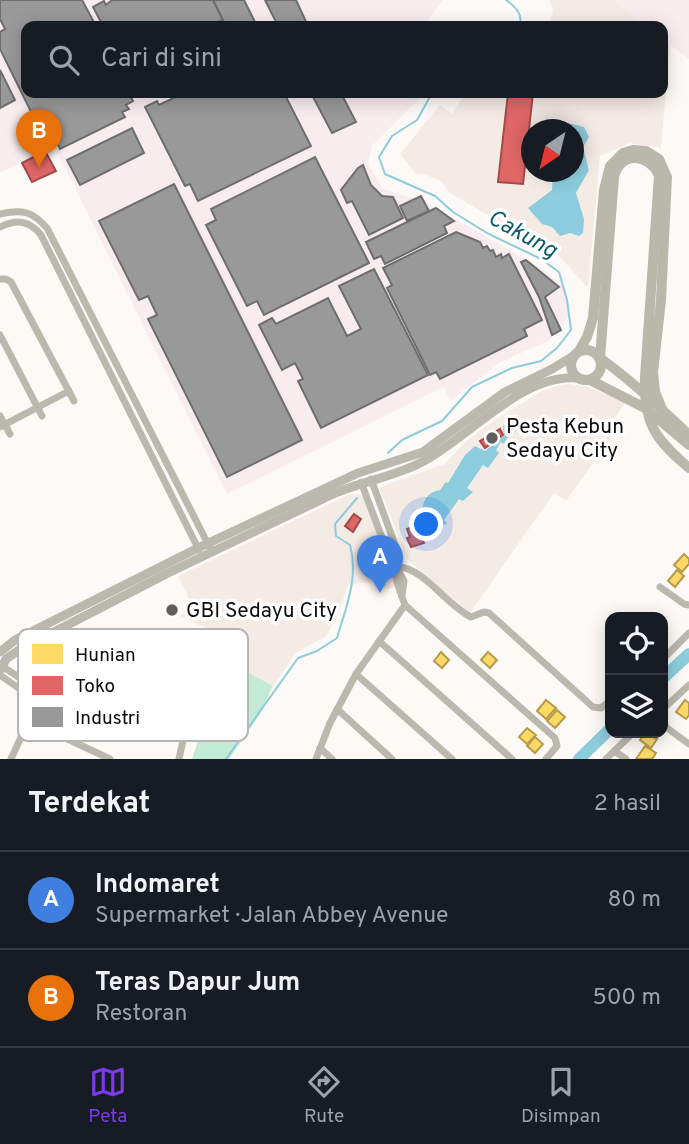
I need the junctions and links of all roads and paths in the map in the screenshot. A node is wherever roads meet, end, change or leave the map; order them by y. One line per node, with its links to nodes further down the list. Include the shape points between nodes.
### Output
1 (0, 214): 10 (street, via 28,211 47,228)
2 (0, 227): 10 (street, via 26,222 41,235)
3 (0, 279): 11 (street, via 11,282)
4 (656, 297): 6 (main road, via 666,173 654,155 628,151 612,163 606,179 594,310 587,337); 7 (main road, via 659,176 649,161 630,159 620,164 614,177); 12 (main road); 16 (main road, via 653,379)
5 (0, 335): 14 (street)
6 (576, 354): 7 (main road, via 590,350); 8 (main road, via 571,368); 25 (street, via 505,392 423,452)
7 (600, 358): 9 (main road, via 600,372); 12 (main road)
8 (578, 378): 9 (main road); 25 (street, via 561,377 536,387 422,462)
9 (590, 380): 15 (main road)
10 (123, 388): 27 (street)
11 (69, 391): 13 (street); 14 (street)
12 (644, 395): 15 (main road); 16 (main road)
13 (74, 401)
14 (38, 407): 18 (street); 20 (street)
15 (645, 408): 23 (main road); 24 (main road, via 660,442)
16 (663, 411): 19 (main road)
17 (0, 416): 20 (street)
18 (42, 416)
19 (673, 420): 21 (main road); 23 (main road)
20 (2, 426): 22 (street)
21 (689, 427)
22 (10, 434)
23 (688, 441)
24 (689, 468)
25 (370, 474): 26 (street); 28 (street, via 397,550)
26 (359, 478): 27 (street); 28 (street, via 387,551)
27 (205, 550): 33 (street); 34 (street)
28 (394, 557): 29 (street)
29 (396, 566): 32 (street); 46 (street, via 410,567 466,615 489,613 593,708)
30 (660, 587): 31 (street)
31 (689, 605)
32 (405, 606): 37 (street); 65 (street, via 555,738 557,746)
33 (38, 629)
34 (57, 629)
35 (689, 633): 40 (street)
36 (18, 639): 39 (street)
37 (379, 641): 42 (street); 64 (street)
38 (18, 651): 41 (street)
39 (0, 652)
40 (668, 654)
41 (1, 670): 43 (street); 44 (street)
42 (356, 674): 48 (street); 63 (street)
43 (18, 680)
44 (18, 685)
45 (688, 689): 47 (street)
46 (605, 705)
47 (668, 705)
48 (337, 709): 55 (street); 62 (street)
49 (668, 729): 54 (street)
50 (628, 738): 56 (street)
51 (20, 741): 57 (street)
52 (72, 741): 58 (street)
53 (183, 741): 59 (street)
54 (689, 744)
55 (320, 748): 60 (street); 61 (street)
56 (614, 751): 66 (street); 67 (street)
57 (11, 759)
58 (110, 759)
59 (179, 759)
60 (316, 759)
61 (332, 759)
62 (392, 759)
63 (452, 759)
64 (512, 759)
65 (546, 759)
66 (606, 759)
67 (625, 759)

